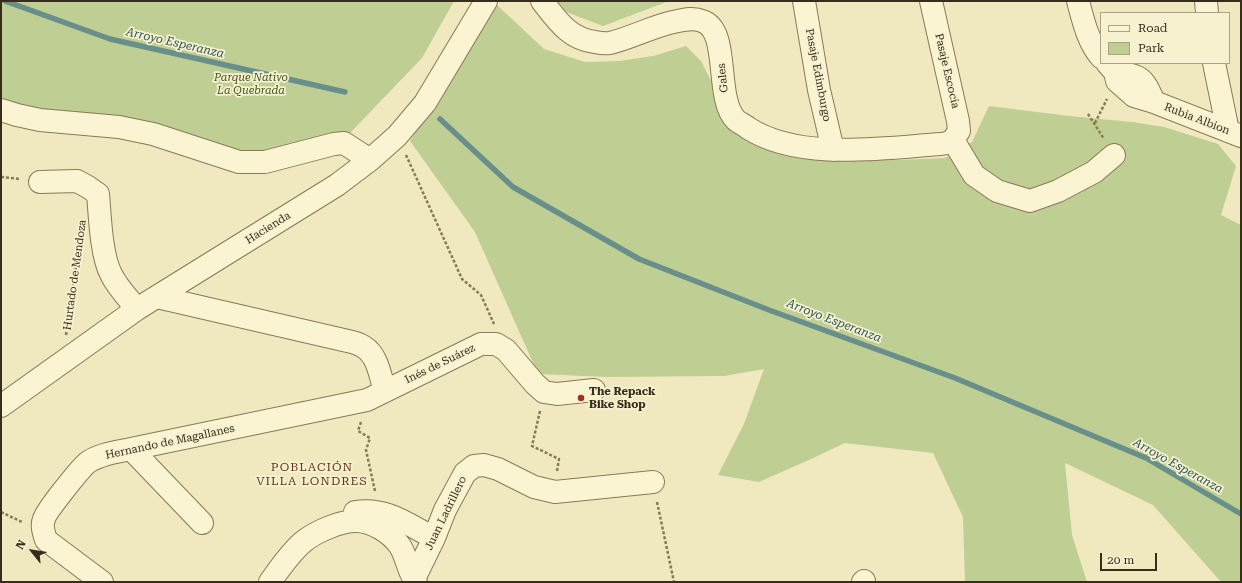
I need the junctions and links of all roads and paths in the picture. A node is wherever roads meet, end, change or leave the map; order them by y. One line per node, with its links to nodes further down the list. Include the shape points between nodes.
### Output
1 (486, 1): 15 (street, Hacienda, via 425,103)
2 (542, 1): 17 (street, Gales, via 558,22 576,38 608,44 692,18 704,21 714,30 720,50 725,101 736,119 758,134 790,146)
3 (804, 1): 17 (street, Pasaje Edimburgo, via 819,90)
4 (932, 1): 16 (street, Pasaje Escocia, via 958,122 959,131)
5 (1078, 1): 8 (street, via 1086,30)
6 (1206, 1): 7 (street)
7 (1207, 12)
8 (1100, 56)
9 (1214, 64): 14 (street)
10 (1110, 68): 13 (path); 14 (street, Rubia Albion, via 1133,75 1145,82 1154,102)
11 (1, 110): 19 (street, via 40,120 118,127 153,134 239,162 265,162 344,143)
12 (1088, 114): 13 (path)
13 (1095, 123): 18 (path)
14 (1235, 133)
15 (397, 136): 19 (street, Hacienda); 24 (path, via 462,279 481,295 495,325)
16 (954, 140): 17 (street, Gales, via 941,144); 18 (street, via 974,175 997,191 1030,201 1058,192 1094,172)
17 (833, 150)
18 (1114, 155)
19 (370, 160): 22 (street, Hacienda, via 337,185)
20 (40, 182): 23 (street, Hurtado de Mendoza, via 77,181 98,194 106,261 118,286)
21 (81, 232): 25 (path, Hurtado de Mendoza)
22 (157, 297): 23 (street, Hacienda); 28 (street, via 365,347 380,370)
23 (137, 309): 25 (street, Hacienda)
24 (496, 344): 27 (street, via 506,350); 28 (street, Inés de Suárez, via 481,344)
25 (62, 363): 29 (street, Hacienda)
26 (594, 390): 27 (street, via 557,394)
27 (544, 392): 32 (path, via 532,446 559,459)
28 (376, 395): 30 (street, Hernando de Magallanes); 33 (path, via 358,431 370,438 366,450)
29 (1, 406)
30 (131, 449): 35 (street); 38 (street, Hernando de Magallanes, via 105,455 87,464 44,519 43,532 46,540)
31 (652, 482): 32 (street, Juan Ladrillero); 40 (path)
32 (555, 492): 36 (street, Juan Ladrillero, via 534,487 498,469 484,465 474,466 465,473 445,510)
33 (380, 512): 34 (street, via 365,510); 36 (street)
34 (328, 516)
35 (202, 523)
36 (434, 538): 37 (street, Juan Ladrillero)
37 (415, 580): 39 (street, via 400,546 388,533 374,525 356,521 314,534 286,560)
38 (102, 582)
39 (270, 582)
40 (674, 582)

